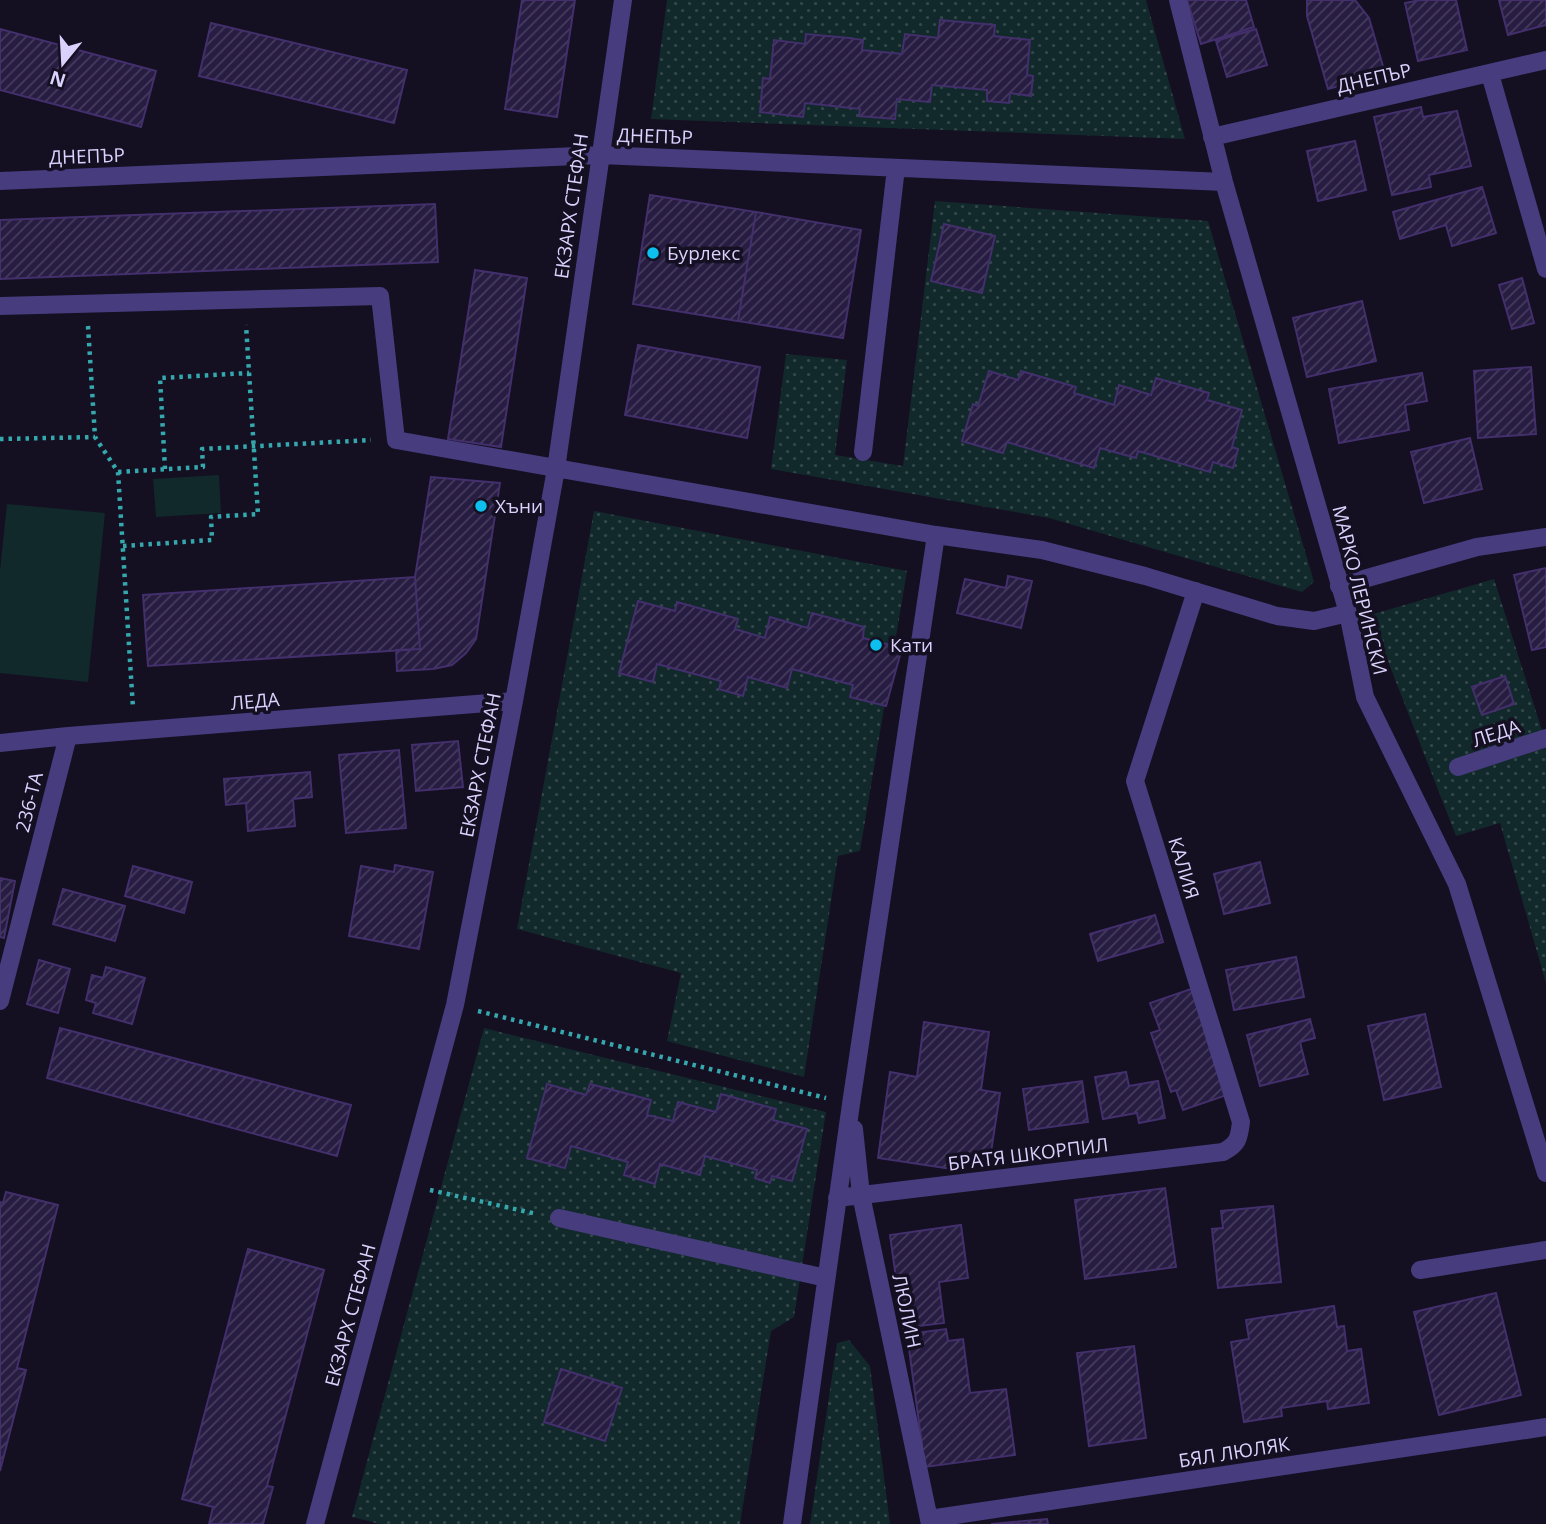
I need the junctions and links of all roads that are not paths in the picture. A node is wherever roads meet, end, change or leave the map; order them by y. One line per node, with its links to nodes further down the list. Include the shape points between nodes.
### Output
1 (623, 0): 6 (street, ЕКЗАРХ СТЕФАН)
2 (1178, 0): 5 (street, МАРКО ЛЕРИНСКИ)
3 (1546, 60): 4 (street, ДНЕПЪР)
4 (1490, 74): 5 (street, ДНЕПЪР); 10 (street)
5 (1212, 137): 9 (street, МАРКО ЛЕРИНСКИ)
6 (600, 155): 7 (street, ДНЕПЪР); 8 (street, ДНЕПЪР); 13 (street, ЕКЗАРХ СТЕФАН)
7 (896, 168): 9 (street, ДНЕПЪР); 12 (street)
8 (0, 181)
9 (1224, 182): 16 (street, МАРКО ЛЕРИНСКИ)
10 (1546, 269)
11 (0, 306): 13 (street, via 380,296 396,440)
12 (863, 452)
13 (556, 469): 14 (street); 19 (street, ЕКЗАРХ СТЕФАН)
14 (936, 534): 17 (street, via 1042,550); 25 (street)
15 (1546, 537): 16 (street, via 1477,547)
16 (1339, 586): 18 (street, МАРКО ЛЕРИНСКИ)
17 (1196, 592): 18 (street, via 1314,621); 26 (street, КАЛИЯ, via 1135,781 1241,1122 1234,1146)
18 (1348, 613): 27 (street, МАРКО ЛЕРИНСКИ, via 1365,697 1457,884)
19 (514, 701): 20 (street, ЛЕДА); 36 (street, ЕКЗАРХ СТЕФАН, via 455,1005)
20 (68, 736): 22 (street, ЛЕДА); 24 (street, 236-ТА)
21 (1546, 738): 23 (street, ЛЕДА)
22 (0, 743)
23 (1458, 767)
24 (0, 1000)
25 (851, 1104): 28 (street, ЛЮЛИН); 29 (street)
26 (1223, 1152): 28 (street, БРАТЯ ШКОРПИЛ)
27 (1546, 1173)
28 (862, 1195): 29 (street, БРАТЯ ШКОРПИЛ); 35 (street, ЛЮЛИН)
29 (838, 1198): 33 (street)
30 (559, 1218): 33 (street)
31 (1546, 1250): 32 (street)
32 (1420, 1270)
33 (826, 1278): 37 (street)
34 (1546, 1427): 35 (street, БЯЛ ЛЮЛЯК)
35 (929, 1522)
36 (315, 1524)
37 (792, 1524)

